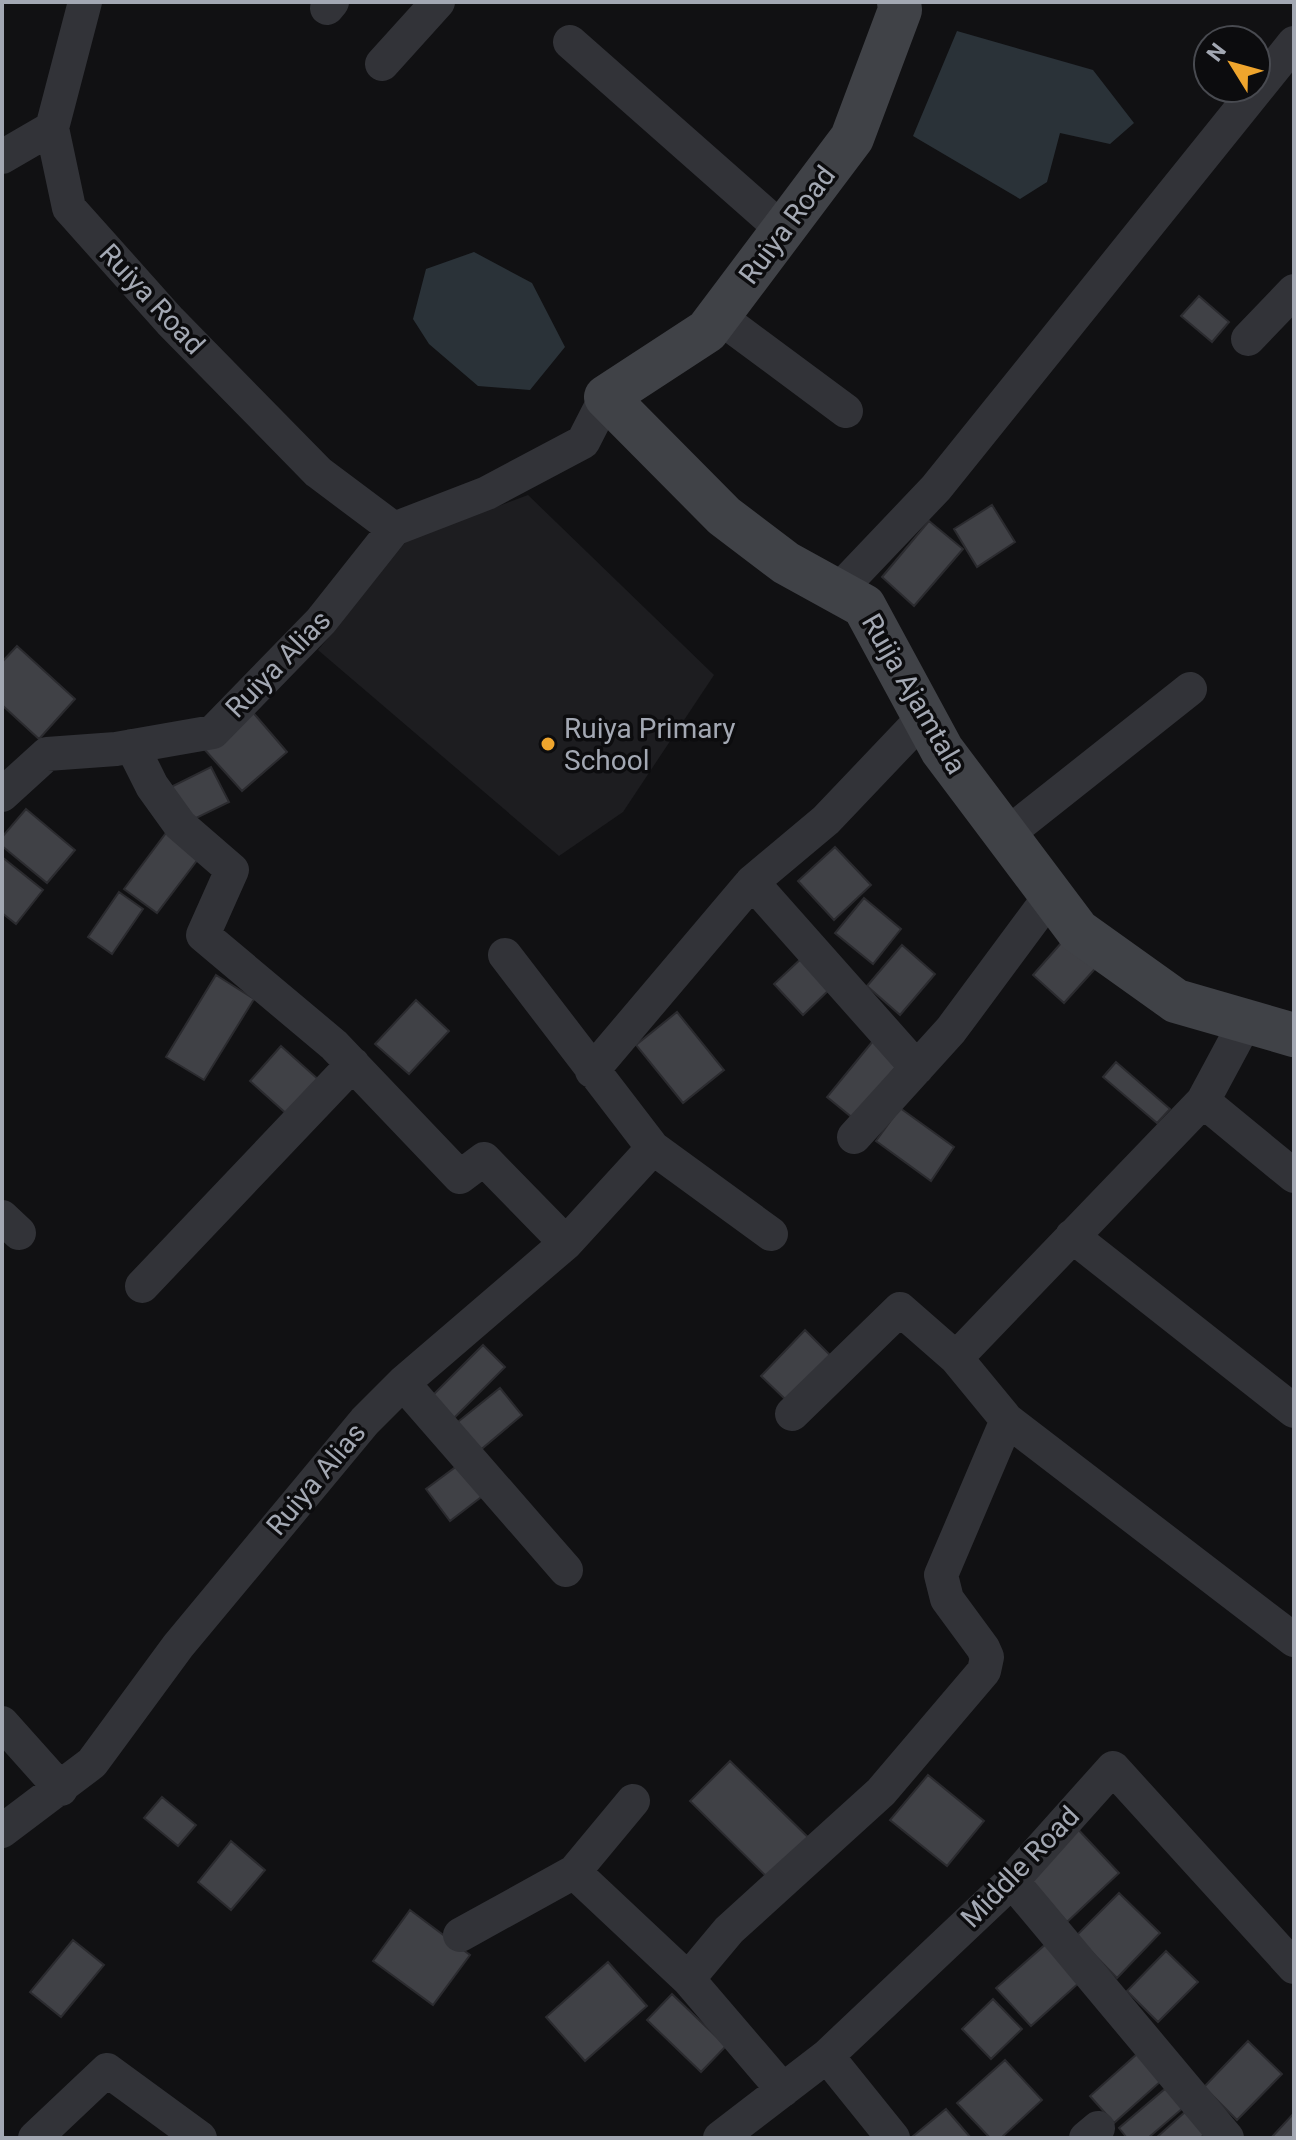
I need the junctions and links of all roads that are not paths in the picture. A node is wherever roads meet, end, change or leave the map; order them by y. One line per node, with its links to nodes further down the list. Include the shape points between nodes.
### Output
1 (85, 2): 7 (street, Ruiya Road)
2 (438, 2): 6 (street)
3 (899, 2): 9 (street, Ruiya Road, via 852,138)
4 (570, 42): 9 (street)
5 (1294, 43): 16 (street, via 936,488)
6 (382, 64)
7 (52, 128): 8 (street); 15 (street, Ruiya Road, via 69,208 170,321 318,472)
8 (2, 157)
9 (783, 230): 11 (street, Ruiya Road)
10 (1294, 291): 12 (street)
11 (718, 316): 13 (street, Ruiya Road, via 707,331); 14 (street)
12 (1248, 339)
13 (606, 397): 15 (street, via 583,442 487,493); 16 (street, Ruija Ajamtala, via 724,516 786,563)
14 (846, 411)
15 (394, 529): 19 (street, Ruiya Alias, via 321,621 213,732)
16 (838, 591): 18 (street, Ruija Ajamtala, via 864,606)
17 (1190, 689): 21 (street)
18 (924, 717): 21 (street, Ruija Ajamtala, via 942,750); 22 (street, via 826,820)
19 (132, 746): 20 (street, Ruiya Alias, via 47,754); 27 (street, via 180,825 232,870 203,935)
20 (2, 795)
21 (1006, 835): 23 (street, Ruija Ajamtala)
22 (752, 882): 28 (street); 29 (street)
23 (1051, 895): 25 (street, Ruija Ajamtala, via 1078,931 1176,1001); 28 (street)
24 (505, 955): 29 (street)
25 (1246, 1021): 26 (street, Ruija Ajamtala); 30 (street)
26 (1294, 1035)
27 (353, 1064): 36 (street, via 460,1177 484,1159); 37 (street)
28 (917, 1068): 31 (street)
29 (592, 1071): 32 (street)
30 (1203, 1101): 33 (street); 35 (street)
31 (854, 1137)
32 (653, 1148): 34 (street); 36 (street, Ruiya Alias)
33 (1294, 1176)
34 (771, 1234)
35 (1072, 1236): 38 (street); 40 (street)
36 (566, 1243): 39 (street, Ruiya Alias)
37 (142, 1286)
38 (956, 1358): 41 (street, via 900,1309); 42 (street)
39 (403, 1383): 43 (street); 46 (street, Ruiya Alias, via 277,1524 92,1763)
40 (1294, 1411)
41 (792, 1414)
42 (1007, 1420): 44 (street); 53 (street, via 941,1575 947,1599 983,1648 984,1671 881,1792 729,1930)
43 (566, 1570)
44 (1294, 1640)
45 (2, 1723): 46 (street)
46 (61, 1789): 48 (street, Ruiya Alias)
47 (633, 1801): 49 (street)
48 (2, 1831)
49 (574, 1872): 51 (street); 53 (street)
50 (1012, 1881): 52 (street, Middle Road, via 1113,1768); 54 (street, Middle Road); 60 (street)
51 (460, 1935)
52 (1294, 1967)
53 (688, 1979): 55 (street)
54 (827, 2056): 55 (street, Middle Road); 59 (street)
55 (783, 2090): 58 (street, Middle Road)
56 (35, 2138): 57 (street, via 107,2070)
57 (200, 2138)
58 (720, 2138)
59 (893, 2138)
60 (1227, 2138)

